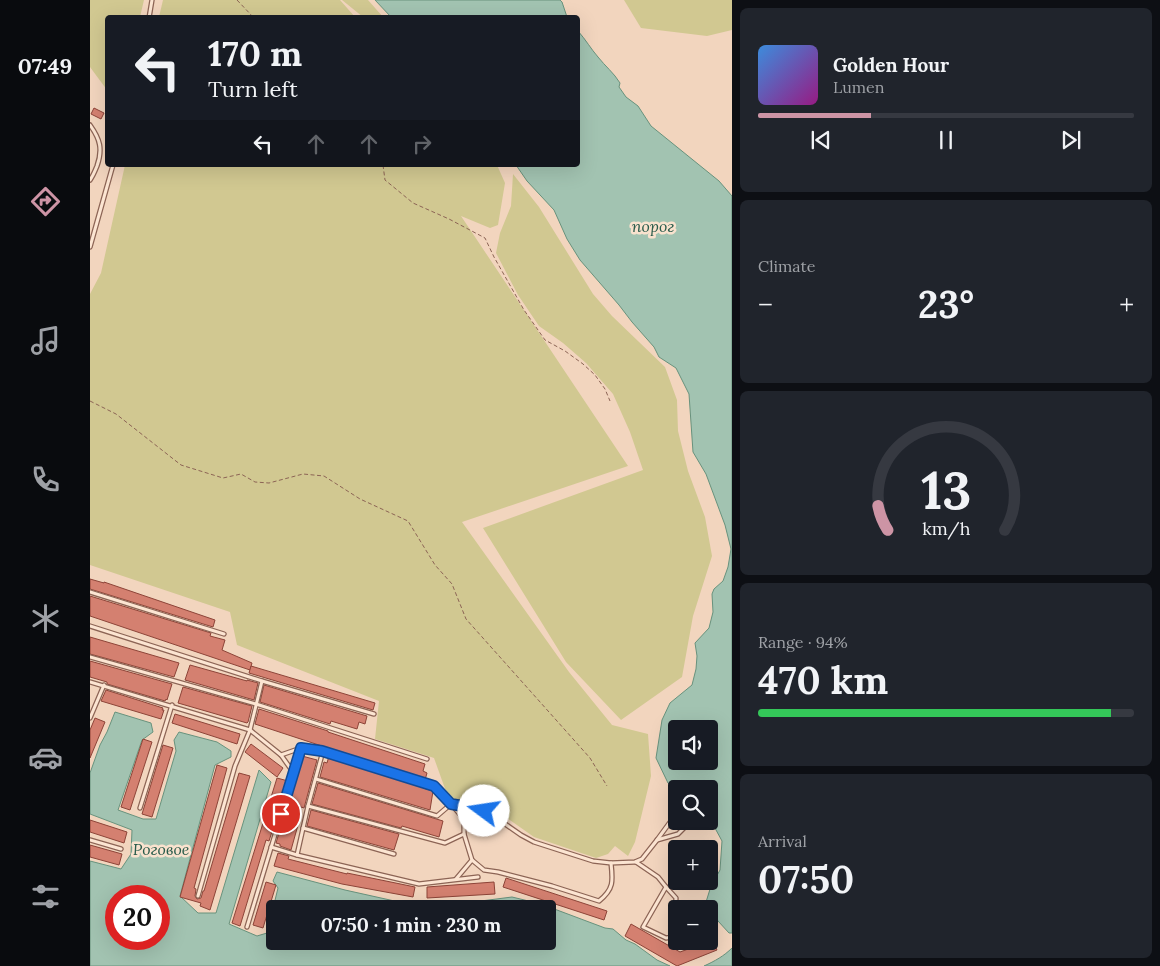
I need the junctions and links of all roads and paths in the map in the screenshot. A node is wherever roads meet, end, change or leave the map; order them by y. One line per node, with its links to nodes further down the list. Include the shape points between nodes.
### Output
1 (152, 0): 3 (lane)
2 (237, 0): 4 (path)
3 (150, 15)
4 (251, 15)
5 (90, 125): 8 (lane, via 98,138 101,153)
6 (112, 167): 9 (lane)
7 (383, 167): 11 (path, via 385,180 413,203 485,238 524,310 545,340 595,375 606,389)
8 (90, 180)
9 (90, 247)
10 (90, 401): 31 (path, via 116,414 181,465 223,478 241,474 255,482 268,483 302,474 324,476 360,499 408,521 434,565 452,584 466,619 590,758)
11 (610, 401)
12 (90, 592): 14 (lane)
13 (90, 626): 16 (lane)
14 (224, 634)
15 (90, 658): 19 (lane)
16 (262, 681): 19 (lane); 22 (lane)
17 (90, 682): 18 (lane)
18 (104, 685): 20 (lane); 21 (lane)
19 (256, 704): 24 (lane); 28 (lane)
20 (172, 706): 24 (lane); 34 (lane)
21 (92, 708): 23 (lane)
22 (374, 714)
23 (90, 718)
24 (250, 730): 27 (lane); 51 (lane, via 235,766)
25 (301, 748): 26 (lane); 27 (lane); 29 (lane)
26 (322, 751): 30 (lane); 32 (lane, via 434,786)
27 (281, 755): 29 (lane)
28 (427, 759)
29 (293, 772): 41 (lane)
30 (316, 779): 32 (lane, via 438,816); 33 (lane)
31 (607, 786)
32 (451, 804): 38 (lane, via 464,819); 47 (lane, via 484,811 534,842 593,861)
33 (308, 806): 36 (lane); 38 (lane, via 445,843)
34 (140, 808)
35 (668, 825): 40 (lane)
36 (303, 828): 43 (lane); 44 (lane)
37 (682, 830): 40 (lane)
38 (464, 834): 45 (lane)
39 (90, 840): 42 (lane)
40 (657, 840): 46 (lane)
41 (271, 847): 44 (lane); 53 (lane)
42 (121, 848)
43 (394, 854)
44 (297, 855): 49 (lane, via 419,884)
45 (472, 860): 47 (lane, via 484,870 599,901 607,894 613,880); 49 (lane)
46 (635, 862): 47 (lane); 50 (lane, via 658,877)
47 (611, 863)
48 (478, 877): 49 (lane)
49 (456, 879)
50 (666, 888): 52 (lane); 54 (lane, via 643,927)
51 (198, 896)
52 (676, 900)
53 (247, 927)
54 (668, 938)

